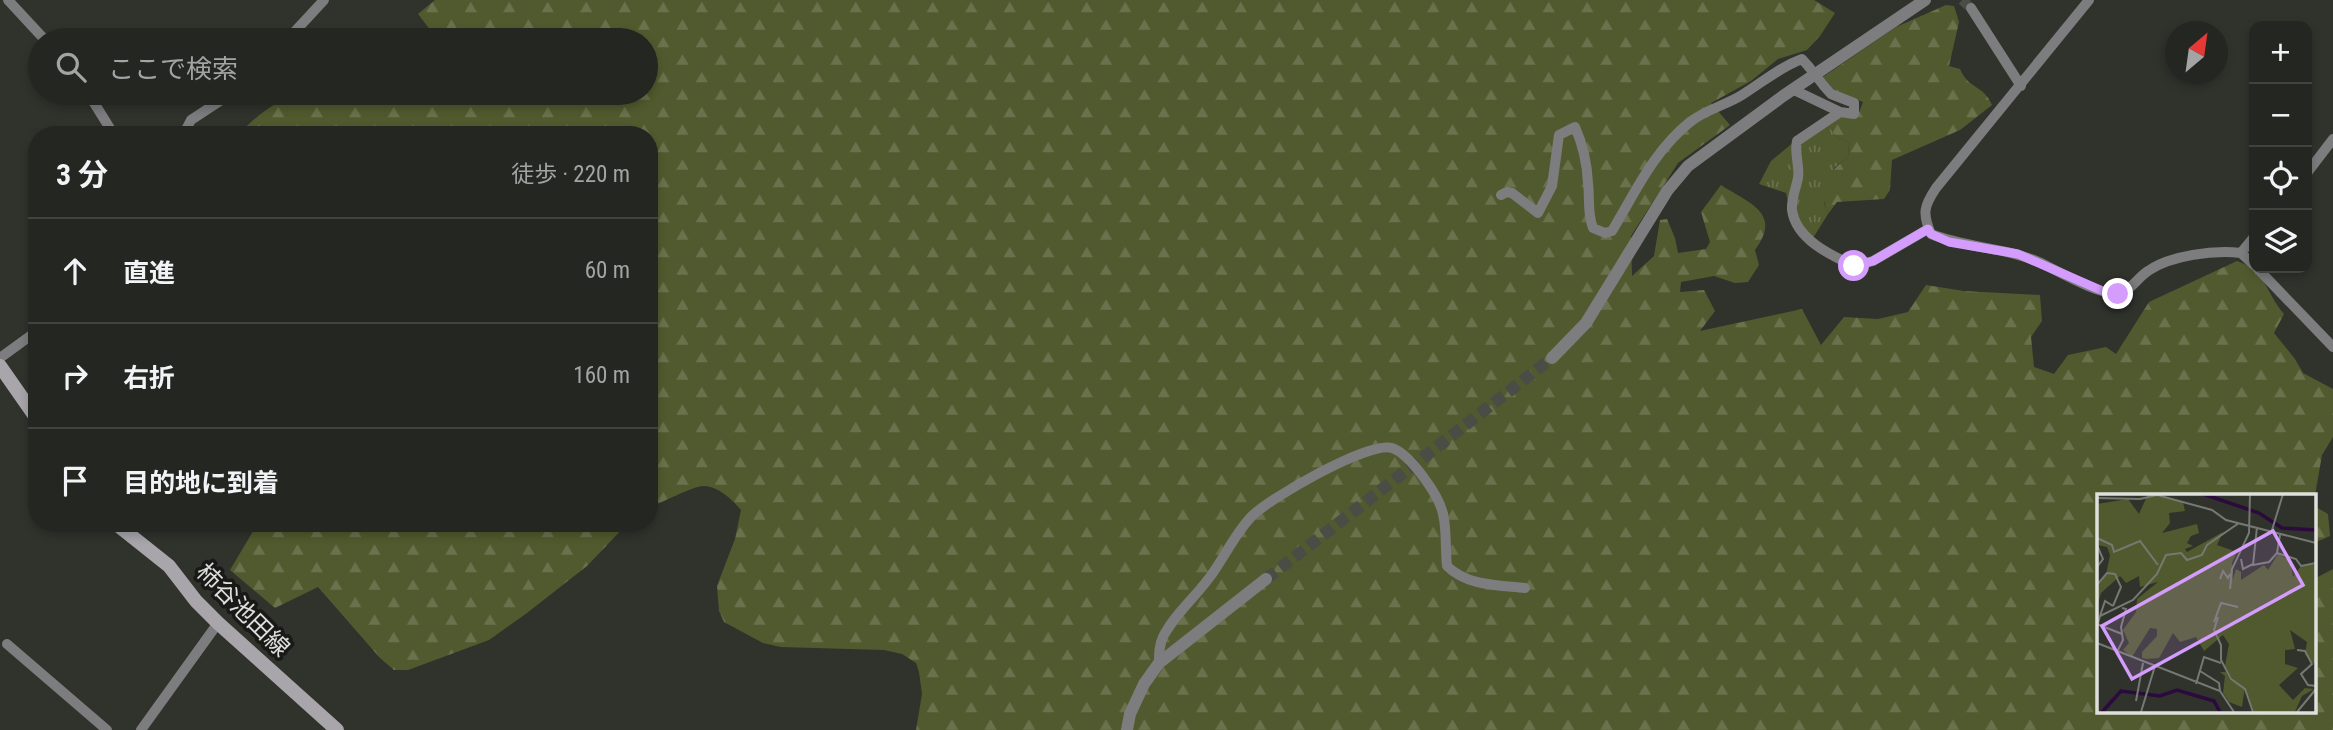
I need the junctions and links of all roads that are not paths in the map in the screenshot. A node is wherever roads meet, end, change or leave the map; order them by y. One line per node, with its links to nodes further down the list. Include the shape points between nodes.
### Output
1 (8, 0): 6 (street)
2 (324, 0): 7 (street)
3 (1925, 0): 9 (street)
4 (2089, 0): 8 (street)
5 (1971, 8): 8 (street)
6 (34, 28)
7 (298, 28)
8 (2021, 86): 18 (street, via 1925,204)
9 (1794, 90): 12 (street); 26 (street, via 1688,166 1667,191 1586,323)
10 (95, 105): 13 (street)
11 (214, 105): 14 (street)
12 (1840, 112): 17 (street, bridge, via 1854,114 1854,103 1830,94 1802,58 1774,72 1738,98 1681,128 1656,156 1612,232 1593,228 1589,218 1587,171 1575,127 1559,135 1552,186 1538,213 1512,193); 18 (street, via 1797,141 1798,178 1791,207 1795,221 1814,244 1854,266 1873,261)
13 (108, 126)
14 (188, 126)
15 (2333, 139): 16 (street)
16 (2312, 166)
17 (1501, 195)
18 (1928, 229): 20 (street, via 1949,242 2018,254 2111,294 2129,289 2153,267 2168,262 2205,252)
19 (2249, 243): 20 (street)
20 (2241, 253): 21 (street)
21 (2249, 260)
22 (2262, 273): 24 (street)
23 (28, 338): 25 (street)
24 (2333, 347)
25 (0, 358)
26 (1552, 358)
27 (0, 366): 28 (main road)
28 (28, 406)
29 (126, 532): 32 (main road, 柿谷池田線, via 169,566)
30 (1266, 579): 34 (street)
31 (1525, 588): 34 (street, via 1457,577 1447,566 1439,503 1409,459 1391,448 1381,448 1292,487 1251,517 1169,626 1161,640)
32 (218, 623): 35 (main road, 柿谷池田線); 37 (street)
33 (6, 644): 36 (street)
34 (1159, 663): 38 (street, via 1144,684)
35 (327, 727)
36 (107, 730)
37 (141, 730)
38 (1127, 730)

